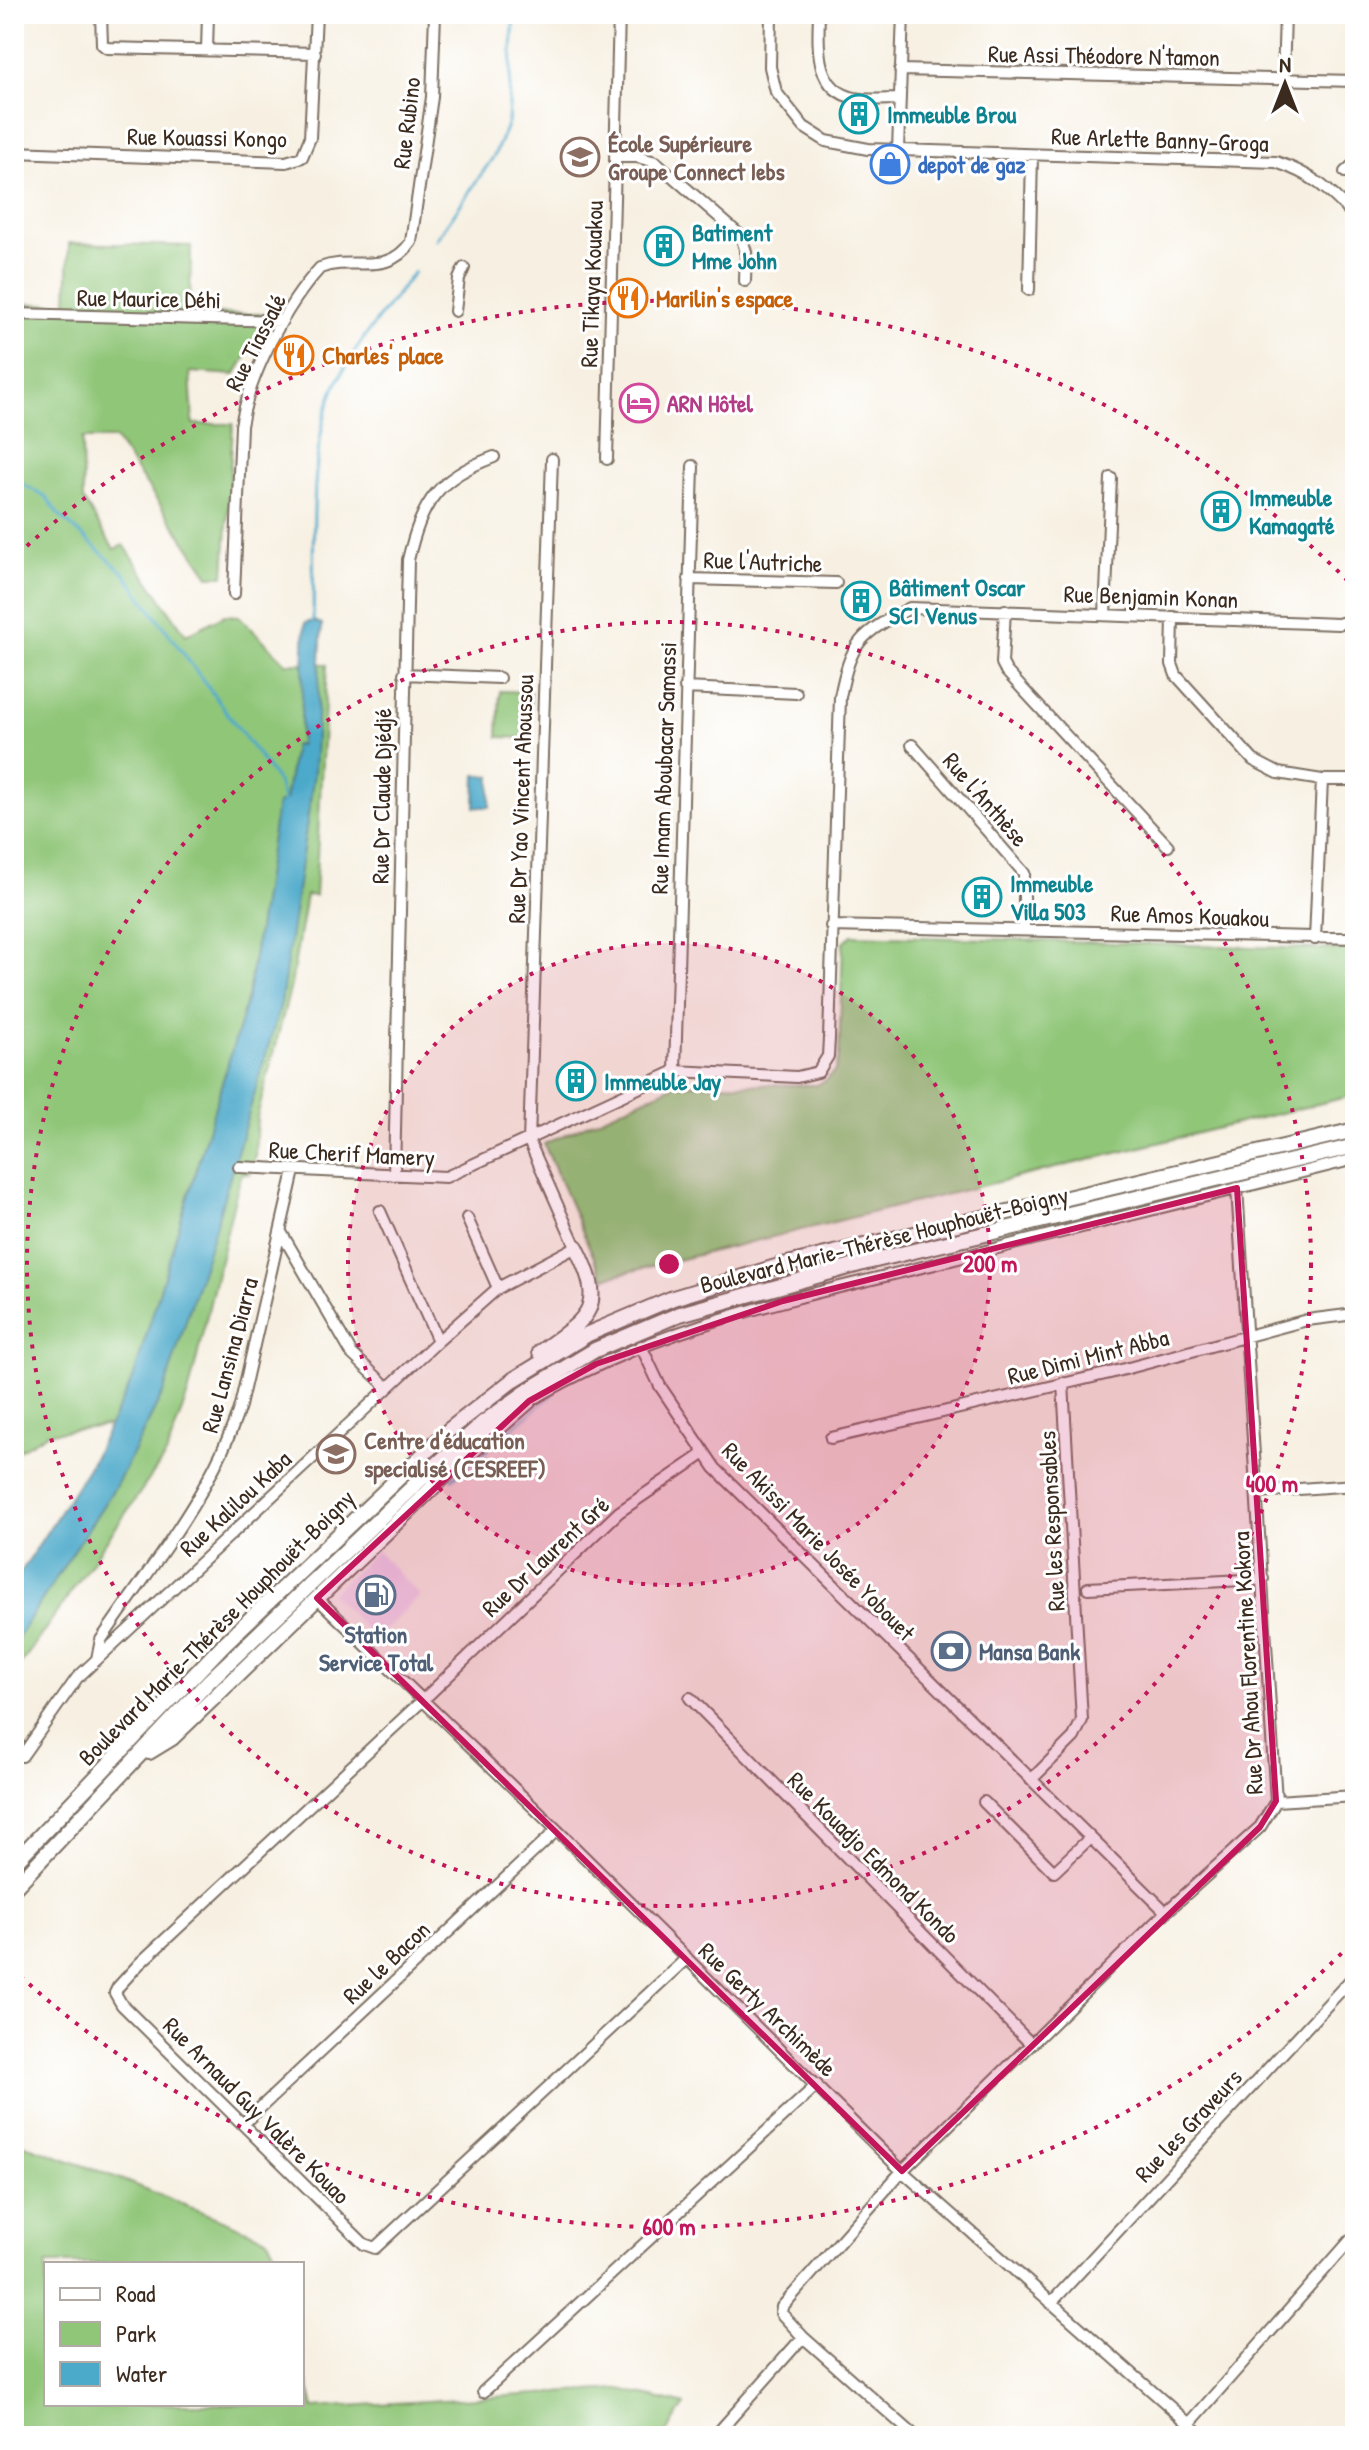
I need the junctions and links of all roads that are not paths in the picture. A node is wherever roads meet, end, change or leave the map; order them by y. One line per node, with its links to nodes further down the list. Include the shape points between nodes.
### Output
1 (101, 14): 10 (street, via 100,36 107,48)
2 (208, 14): 10 (street)
3 (316, 14): 11 (street, Rue Kouassi Kongo)
4 (435, 14): 23 (street, Rue Rubino, via 432,97)
5 (619, 14): 19 (street, Rue Tikaya Kouakou)
6 (771, 14): 16 (street, Rue Arlette Banny-Groga, via 770,67 776,92 804,127 845,146)
7 (819, 14): 15 (street, via 820,66 840,92 855,99)
8 (903, 14): 12 (street)
9 (1285, 14): 13 (street)
10 (207, 50): 11 (street)
11 (315, 53): 17 (street, Rue Kouassi Kongo, via 310,138 302,157 286,162)
12 (900, 70): 13 (street, Rue Assi Théodore N'tamon); 15 (street)
13 (1283, 79): 14 (street, Rue Assi Théodore N'tamon)
14 (1355, 81)
15 (899, 99): 16 (street)
16 (898, 150): 18 (street, Rue Arlette Banny-Groga)
17 (14, 152)
18 (1032, 155): 22 (street, Rue Arlette Banny-Groga, via 1276,162 1303,171); 26 (street)
19 (615, 157): 25 (street, via 656,162 741,236); 32 (street, Rue Tikaya Kouakou)
20 (1355, 163): 21 (street)
21 (1345, 172)
22 (1355, 217)
23 (412, 236): 29 (street, Rue Tiassalé, via 403,254 386,262 320,268)
24 (464, 268): 27 (street)
25 (745, 281)
26 (1029, 290)
27 (455, 311)
28 (14, 314): 29 (street, Rue Maurice Déhi)
29 (282, 321): 37 (street, Rue Tiassalé, via 245,401)
30 (494, 457): 42 (street, Rue Dr Claude Djédjé, via 455,475 424,507 408,560)
31 (552, 459): 56 (street, Rue Dr Yao Vincent Ahoussou)
32 (607, 459)
33 (693, 466): 35 (street, Rue Imam Aboubacar Samassi)
34 (1111, 478): 39 (street)
35 (689, 579): 36 (street, Rue l'Autriche); 44 (street, Rue Imam Aboubacar Samassi)
36 (836, 583)
37 (234, 594)
38 (1005, 610): 39 (street, Rue Benjamin Konan); 49 (street, via 1006,671); 50 (street, Rue Benjamin Konan, via 910,608 867,634 847,661 840,697)
39 (1105, 615): 40 (street, Rue Benjamin Konan)
40 (1173, 617): 41 (street, Rue Benjamin Konan, via 1338,624); 47 (street, via 1172,664 1182,684 1253,760 1278,773)
41 (1355, 619)
42 (404, 674): 43 (street); 61 (street, Rue Dr Claude Djédjé)
43 (499, 678)
44 (685, 688): 45 (street); 54 (street, Rue Imam Aboubacar Samassi)
45 (796, 693)
46 (912, 745): 51 (street, Rue l'Anthèse, via 1024,873)
47 (1322, 780): 48 (street); 53 (street)
48 (1355, 780)
49 (1168, 846)
50 (831, 926): 51 (street, Rue Amos Kouakou); 54 (street, Rue Cherif Mamery, via 828,1056 822,1069 797,1077)
51 (1024, 929): 53 (street, Rue Amos Kouakou)
52 (1355, 938): 53 (street, Rue Amos Kouakou)
53 (1315, 939)
54 (675, 1071): 56 (street, Rue Cherif Mamery)
55 (1355, 1130): 74 (main road, Boulevard Marie-Thérèse Houphouët-Boigny, via 836,1252 673,1298 588,1334)
56 (529, 1141): 61 (street, Rue Cherif Mamery, via 446,1177); 66 (street)
57 (1355, 1146): 76 (main road, Boulevard Marie-Thérèse Houphouët-Boigny, via 863,1263 680,1314 595,1350)
58 (1355, 1159): 62 (street)
59 (239, 1167): 60 (street, Rue Cherif Mamery)
60 (294, 1171): 61 (street, Rue Cherif Mamery); 65 (street, Rue Lansina Diarra)
61 (394, 1175)
62 (1237, 1188): 69 (street, Rue Dr Ahou Florentine Kokora); 71 (street, via 783,1301)
63 (380, 1211): 70 (street)
64 (467, 1218): 67 (street)
65 (281, 1232): 73 (street, via 352,1354); 84 (street, Rue Lansina Diarra, via 240,1406 219,1461 101,1640)
66 (576, 1247): 67 (street, Rue Kalilou Kaba); 74 (main road, via 591,1281 587,1314 506,1375)
67 (498, 1288): 70 (street, Rue Kalilou Kaba)
68 (1355, 1314): 69 (street, Rue Dimi Mint Abba)
69 (1248, 1335): 72 (street, Rue Dimi Mint Abba); 80 (street, Rue Dr Ahou Florentine Kokora)
70 (438, 1341): 73 (street, Rue Kalilou Kaba)
71 (641, 1346): 75 (street); 78 (street, Rue Akissi Marie Josée Yobouet, via 660,1386)
72 (1063, 1383): 77 (street, Rue Dimi Mint Abba); 89 (street, Rue les Responsables, via 1082,1720 1074,1737)
73 (387, 1387): 84 (street, Rue Kalilou Kaba)
74 (490, 1395): 95 (main road, Boulevard Marie-Thérèse Houphouët-Boigny, via 224,1644)
75 (529, 1401): 76 (street); 83 (main road)
76 (483, 1423): 88 (main road, Boulevard Marie-Thérèse Houphouët-Boigny, via 209,1681)
77 (831, 1438)
78 (705, 1453): 86 (street, Rue Dr Laurent Gré, via 619,1512); 89 (street, Rue Akissi Marie Josée Yobouet, via 748,1503)
79 (1355, 1485): 80 (street)
80 (1258, 1492): 81 (street, Rue Dr Ahou Florentine Kokora)
81 (1263, 1579): 82 (street); 91 (street, Rue Dr Ahou Florentine Kokora)
82 (1088, 1588)
83 (317, 1598): 86 (street, Rue Gerty Archimède); 88 (main road, via 172,1738)
84 (97, 1659): 87 (street, Rue Kalilou Kaba, via 60,1699)
85 (690, 1698): 100 (street, Rue Kouadjo Edmond Kondo)
86 (423, 1700): 93 (street, Rue Gerty Archimède); 102 (street, Rue Arnaud Guy Valère Kouao, via 139,1964 115,1993)
87 (22, 1756)
88 (129, 1766): 96 (main road, Boulevard Marie-Thérèse Houphouët-Boigny)
89 (1031, 1780): 94 (street, Rue Akissi Marie Josée Yobouet)
90 (1355, 1796): 91 (street)
91 (1276, 1801): 97 (street, Rue Dr Ahou Florentine Kokora, via 1260,1827)
92 (984, 1802): 94 (street, via 1054,1872)
93 (557, 1830): 98 (street, Rue Gerty Archimède); 102 (street, Rue le Bacon)
94 (1090, 1838): 97 (street, Rue Akissi Marie Josée Yobouet)
95 (14, 1863)
96 (14, 1888)
97 (1166, 1912): 100 (street, Rue Dr Ahou Florentine Kokora)
98 (687, 1958): 101 (street, Rue Gerty Archimède); 102 (street, Rue Arnaud Guy Valère Kouao, via 375,2248 364,2244)
99 (1355, 1975): 105 (street, Rue les Graveurs)
100 (1030, 2043): 103 (street, Rue Dr Ahou Florentine Kokora)
101 (817, 2085): 103 (street, Rue Gerty Archimède); 107 (street)
102 (244, 2123)
103 (902, 2171): 105 (street, Rue Gerty Archimède); 106 (street, Rue Dr Ahou Florentine Kokora, via 782,2307 781,2313)
104 (1355, 2235): 108 (street)
105 (1051, 2303): 108 (street, Rue Gerty Archimède)
106 (803, 2337): 109 (street); 110 (street)
107 (483, 2392)
108 (1189, 2424): 111 (street, Rue Gerty Archimède)
109 (715, 2436)
110 (915, 2436)
111 (1203, 2436)

